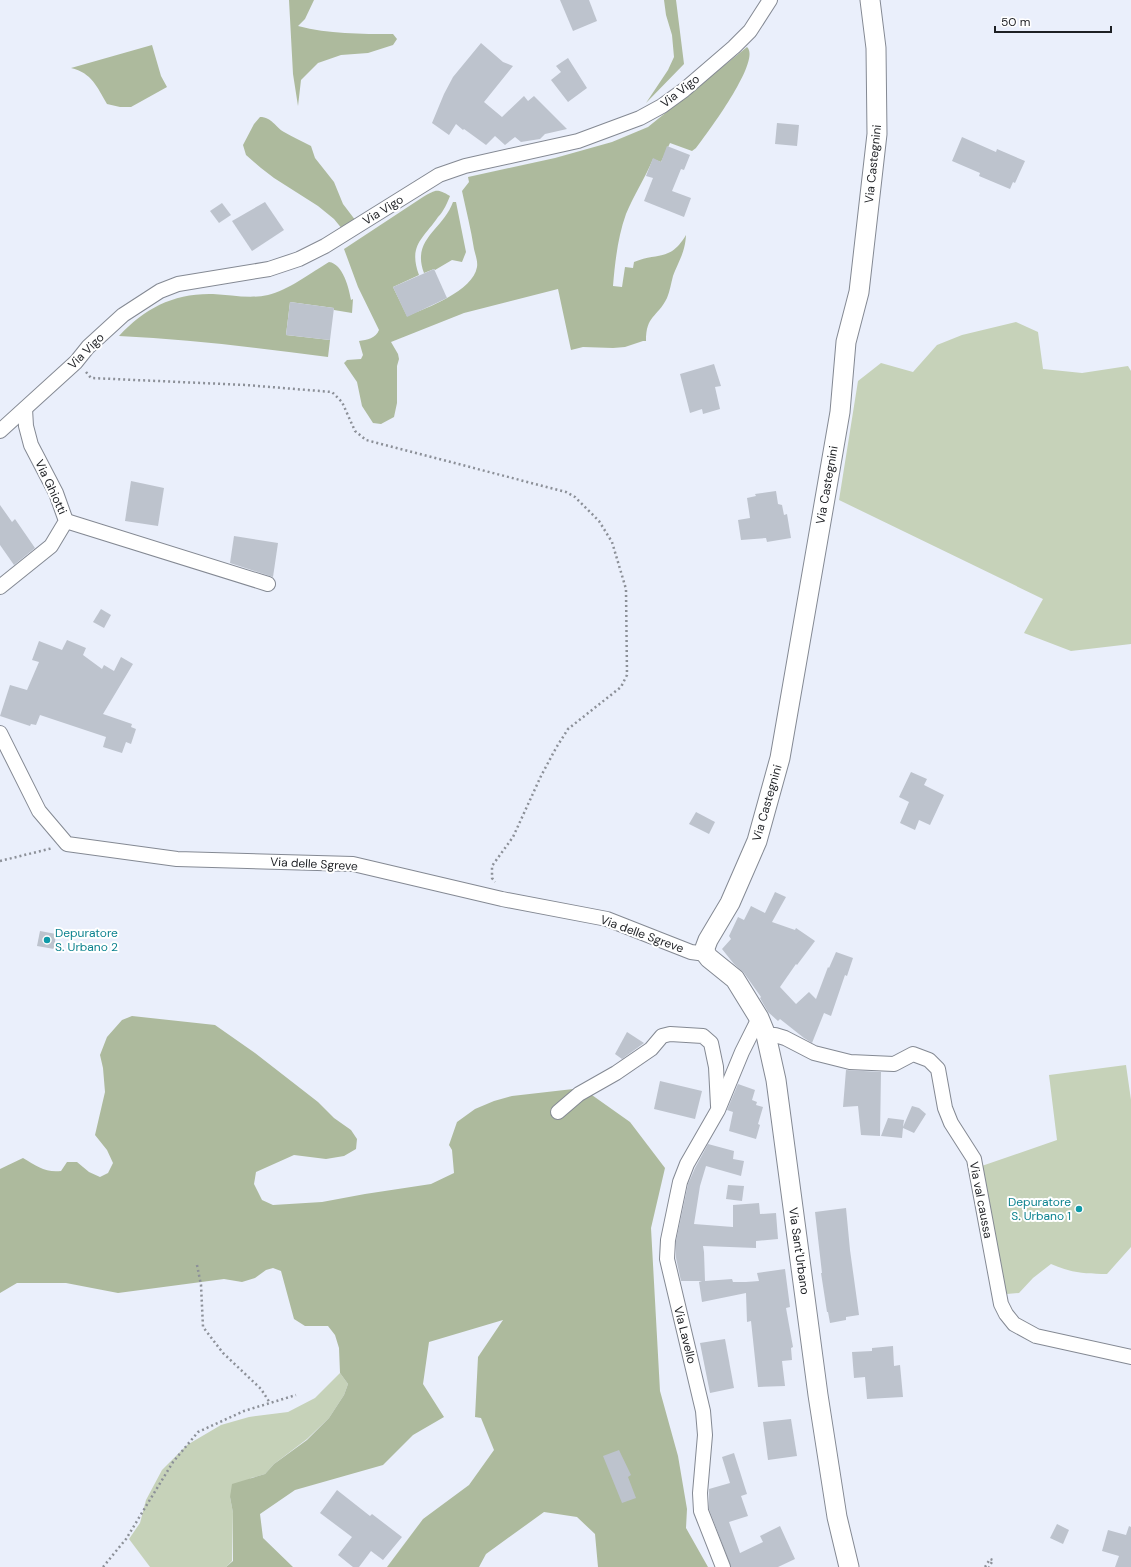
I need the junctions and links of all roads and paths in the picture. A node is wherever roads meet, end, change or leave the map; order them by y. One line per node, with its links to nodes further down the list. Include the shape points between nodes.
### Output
1 (770, 0): 3 (street, Via Vigo, via 750,31 734,47 684,90 640,118 578,141 465,166 439,175 325,246 299,259 269,269 178,284 160,291 123,315 88,347)
2 (870, 0): 13 (street, Via Castegnini, via 876,48 877,134 859,292 846,342 840,412 791,698 780,758 757,841 730,903 708,940)
3 (76, 362): 4 (street, Via Vigo); 12 (path, via 91,378 246,385 332,392 342,402 355,431 366,440 566,492 575,497 599,521 612,542 626,589 627,675 621,687 568,729 541,776 513,837 492,866 492,878)
4 (25, 409): 5 (street, Via Vigo); 6 (street, Via Ghiotti, via 31,445 56,493)
5 (0, 431)
6 (66, 521): 7 (street); 8 (street, Via Ghiotti, via 51,546)
7 (268, 584)
8 (0, 587)
9 (0, 732): 10 (street, via 39,811)
10 (67, 844): 11 (path); 12 (street, Via delle Sgreve, via 177,859 353,864)
11 (0, 861)
12 (511, 900): 13 (street, Via delle Sgreve, via 607,919 691,952)
13 (706, 954): 14 (street, Via Sant'Urbano, via 735,979)
14 (762, 1026): 15 (street, Via Lavello, via 742,1052); 18 (street, Via val caussa, via 774,1035 814,1053 850,1062 894,1064 913,1054 930,1060 938,1069 944,1108 974,1159 1001,1304 1006,1314 1014,1324 1036,1336); 23 (street, Via Sant'Urbano, via 776,1080 817,1387 838,1517)
15 (718, 1110): 16 (street, via 716,1067 711,1043 703,1036 675,1034 662,1036 651,1049 579,1094); 22 (street, Via Lavello, via 687,1164 680,1182 668,1240 667,1260 703,1411 706,1435 700,1493 701,1510)
16 (558, 1112)
17 (197, 1264): 20 (path, via 203,1327 223,1353 261,1389)
18 (1131, 1357)
19 (296, 1395): 20 (path)
20 (270, 1403): 21 (path, via 244,1411 198,1432 173,1462 126,1539)
21 (103, 1567)
22 (723, 1567)
23 (849, 1567)
24 (985, 1567): 25 (path, via 990,1559 993,1560)
25 (989, 1567)

